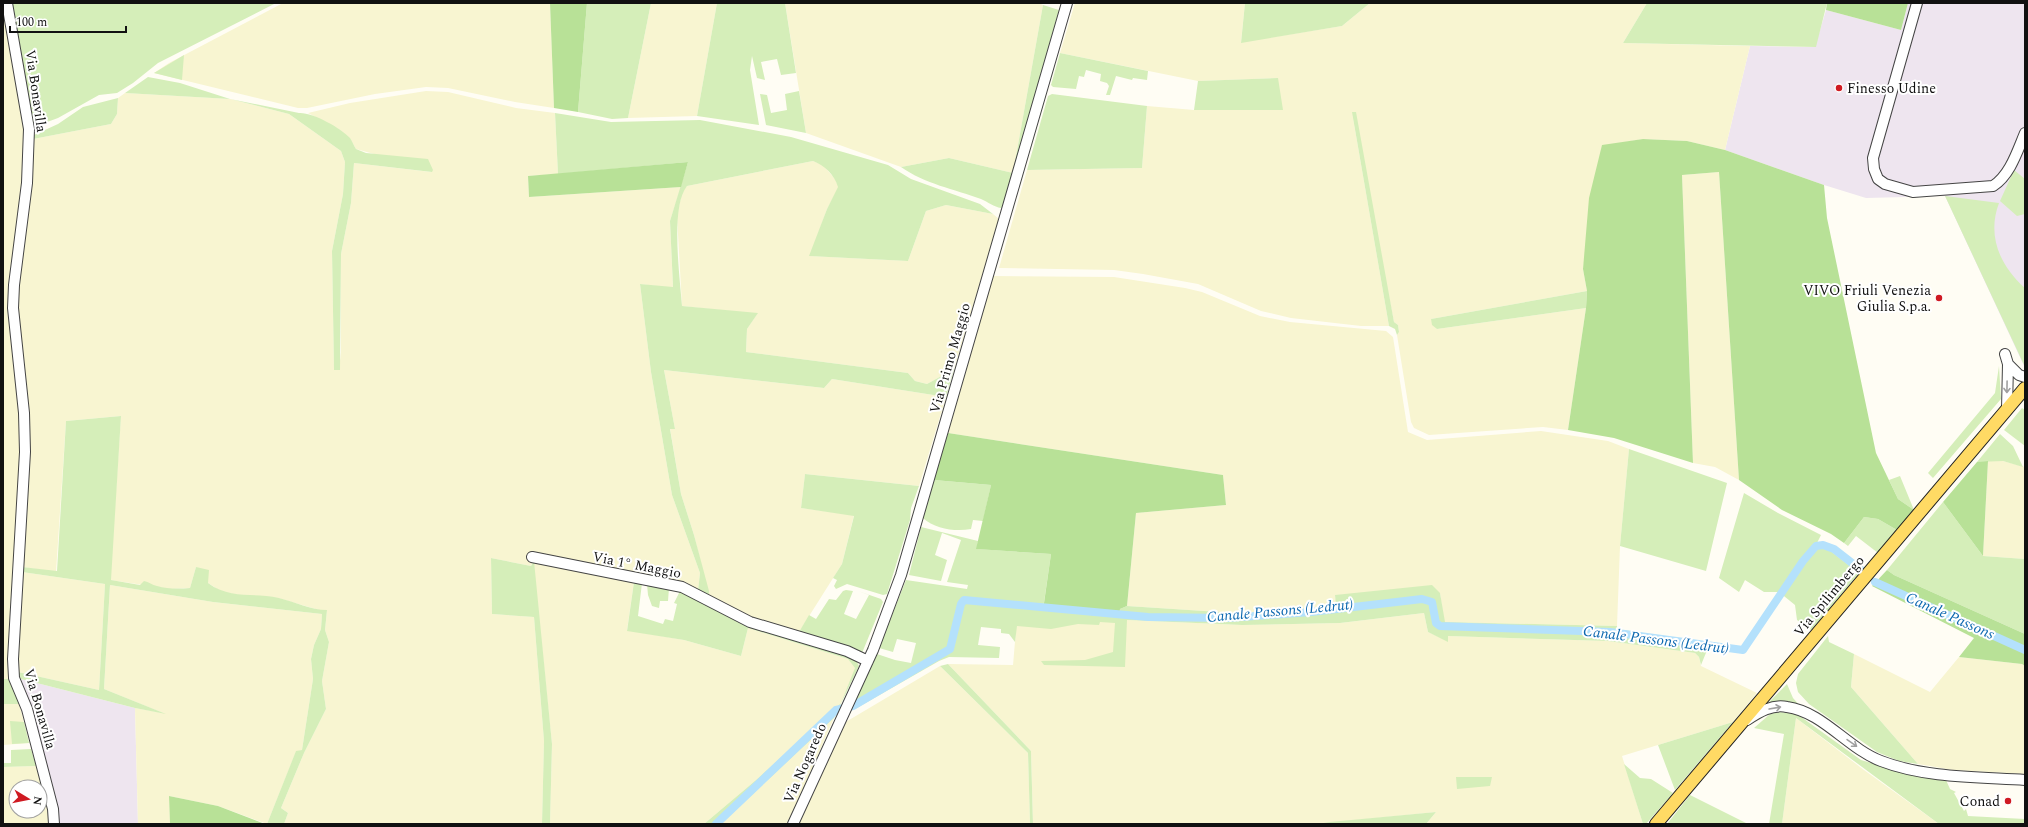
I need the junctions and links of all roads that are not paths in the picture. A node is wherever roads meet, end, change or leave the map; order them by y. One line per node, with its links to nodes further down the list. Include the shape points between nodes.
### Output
1 (7, 3): 13 (street, Via Bonavilla, via 29,137 27,183 14,285 25,452 14,678 28,709 53,809)
2 (1067, 3): 9 (street, Via Primo Maggio, via 900,575)
3 (1917, 3): 4 (street, via 1873,158 1878,179 1885,184 1913,192 1993,186 2006,173)
4 (2025, 133)
5 (2025, 377): 7 (street, one-way to 7, via 2019,375 2007,359)
6 (2025, 388): 7 (main road, Via Spilimbergo)
7 (2007, 409): 11 (main road, Via Spilimbergo)
8 (532, 557): 9 (street, Via 1° Maggio, via 682,587 750,622 847,651)
9 (868, 661): 10 (street, Via Primo Maggio)
10 (845, 709): 14 (street, Via Nogaredo)
11 (1740, 724): 12 (street, one-way to 12, via 1758,712 1779,706 1798,710 1820,721 1881,761 1920,771); 15 (main road, Via Spilimbergo)
12 (2025, 780)
13 (54, 824)
14 (793, 824)
15 (1656, 824)

